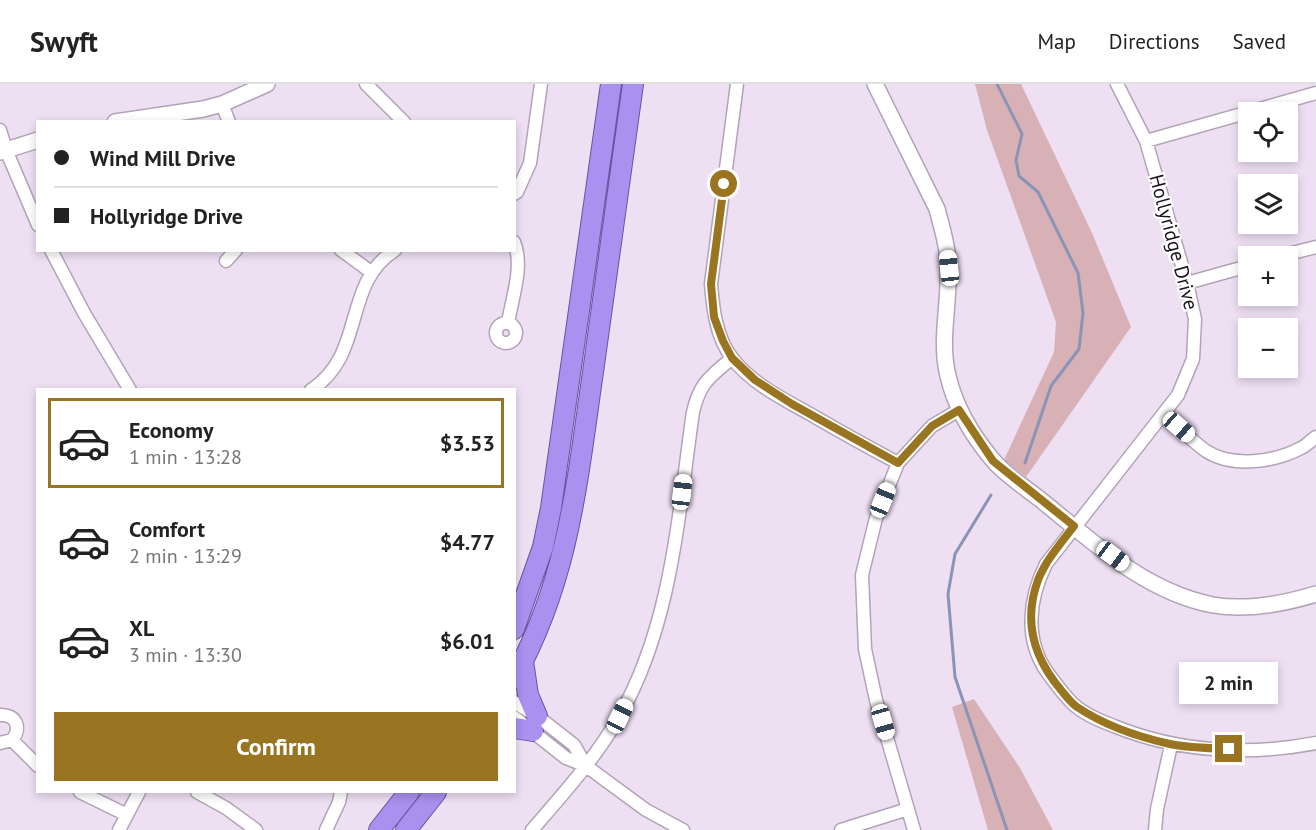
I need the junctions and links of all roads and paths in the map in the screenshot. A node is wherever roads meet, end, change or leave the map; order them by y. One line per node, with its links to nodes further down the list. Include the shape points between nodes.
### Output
1 (267, 84): 10 (street)
2 (366, 84): 13 (street)
3 (541, 84): 18 (street, via 530,163)
4 (610, 84): 41 (highway, via 551,508 543,547)
5 (633, 84): 42 (highway, via 570,527 549,603)
6 (737, 84): 32 (street, via 711,284 714,317)
7 (875, 84): 35 (street, via 928,188 943,231 949,268 947,374)
8 (1117, 84): 16 (street, Hollyridge Drive)
9 (1316, 93): 16 (street)
10 (222, 104): 11 (street); 12 (street)
11 (129, 120)
12 (229, 120)
13 (402, 120)
14 (0, 130): 17 (street)
15 (36, 141): 17 (street)
16 (1146, 141): 30 (street, Hollyridge Drive)
17 (3, 151): 19 (street)
18 (516, 193)
19 (36, 221)
20 (516, 247): 31 (street, via 518,263)
21 (1316, 247): 26 (street)
22 (52, 252): 33 (street)
23 (234, 252): 27 (street)
24 (344, 252): 29 (street)
25 (392, 252): 29 (street)
26 (1298, 252)
27 (226, 261)
28 (1238, 269): 30 (street)
29 (371, 272): 34 (street, via 342,356 329,376)
30 (1187, 283): 36 (street, Hollyridge Drive, via 1195,319 1193,359 1178,395)
31 (508, 323)
32 (732, 358): 38 (street, via 755,380 792,404); 50 (street, via 705,381 697,394 674,555 651,648 620,716)
33 (129, 388)
34 (314, 388)
35 (959, 410): 38 (street, via 932,426); 39 (street, via 993,461)
36 (1164, 414): 37 (street, via 1206,450 1231,460 1262,461 1301,448); 39 (street, Hollyridge Drive)
37 (1316, 437)
38 (898, 463): 57 (street, via 876,518 862,575 862,595 865,648 876,700)
39 (1074, 526): 40 (street, via 1143,579 1198,602 1238,608); 48 (street, Hollyridge Drive, via 1046,564 1034,595 1031,631 1041,663 1074,705 1099,720)
40 (1316, 594)
41 (516, 622)
42 (519, 670): 45 (highway, via 528,695)
43 (516, 705): 45 (street)
44 (0, 715): 46 (street, via 11,717 17,724 17,733)
45 (528, 725): 50 (street, via 574,746)
46 (6, 742): 49 (street)
47 (1316, 743): 48 (street, Hollyridge Drive, via 1249,751)
48 (1171, 745): 68 (street)
49 (36, 764)
50 (586, 766): 64 (street); 65 (street, via 646,810)
51 (82, 793): 58 (street)
52 (138, 793): 58 (street)
53 (199, 793): 60 (street)
54 (341, 793): 61 (street)
55 (408, 793): 62 (highway)
56 (435, 793): 63 (highway)
57 (908, 809): 66 (street); 67 (street)
58 (127, 815): 59 (street)
59 (119, 830)
60 (256, 830)
61 (326, 830)
62 (379, 830)
63 (406, 830)
64 (532, 830)
65 (683, 830)
66 (841, 830)
67 (914, 830)
68 (1155, 830)

